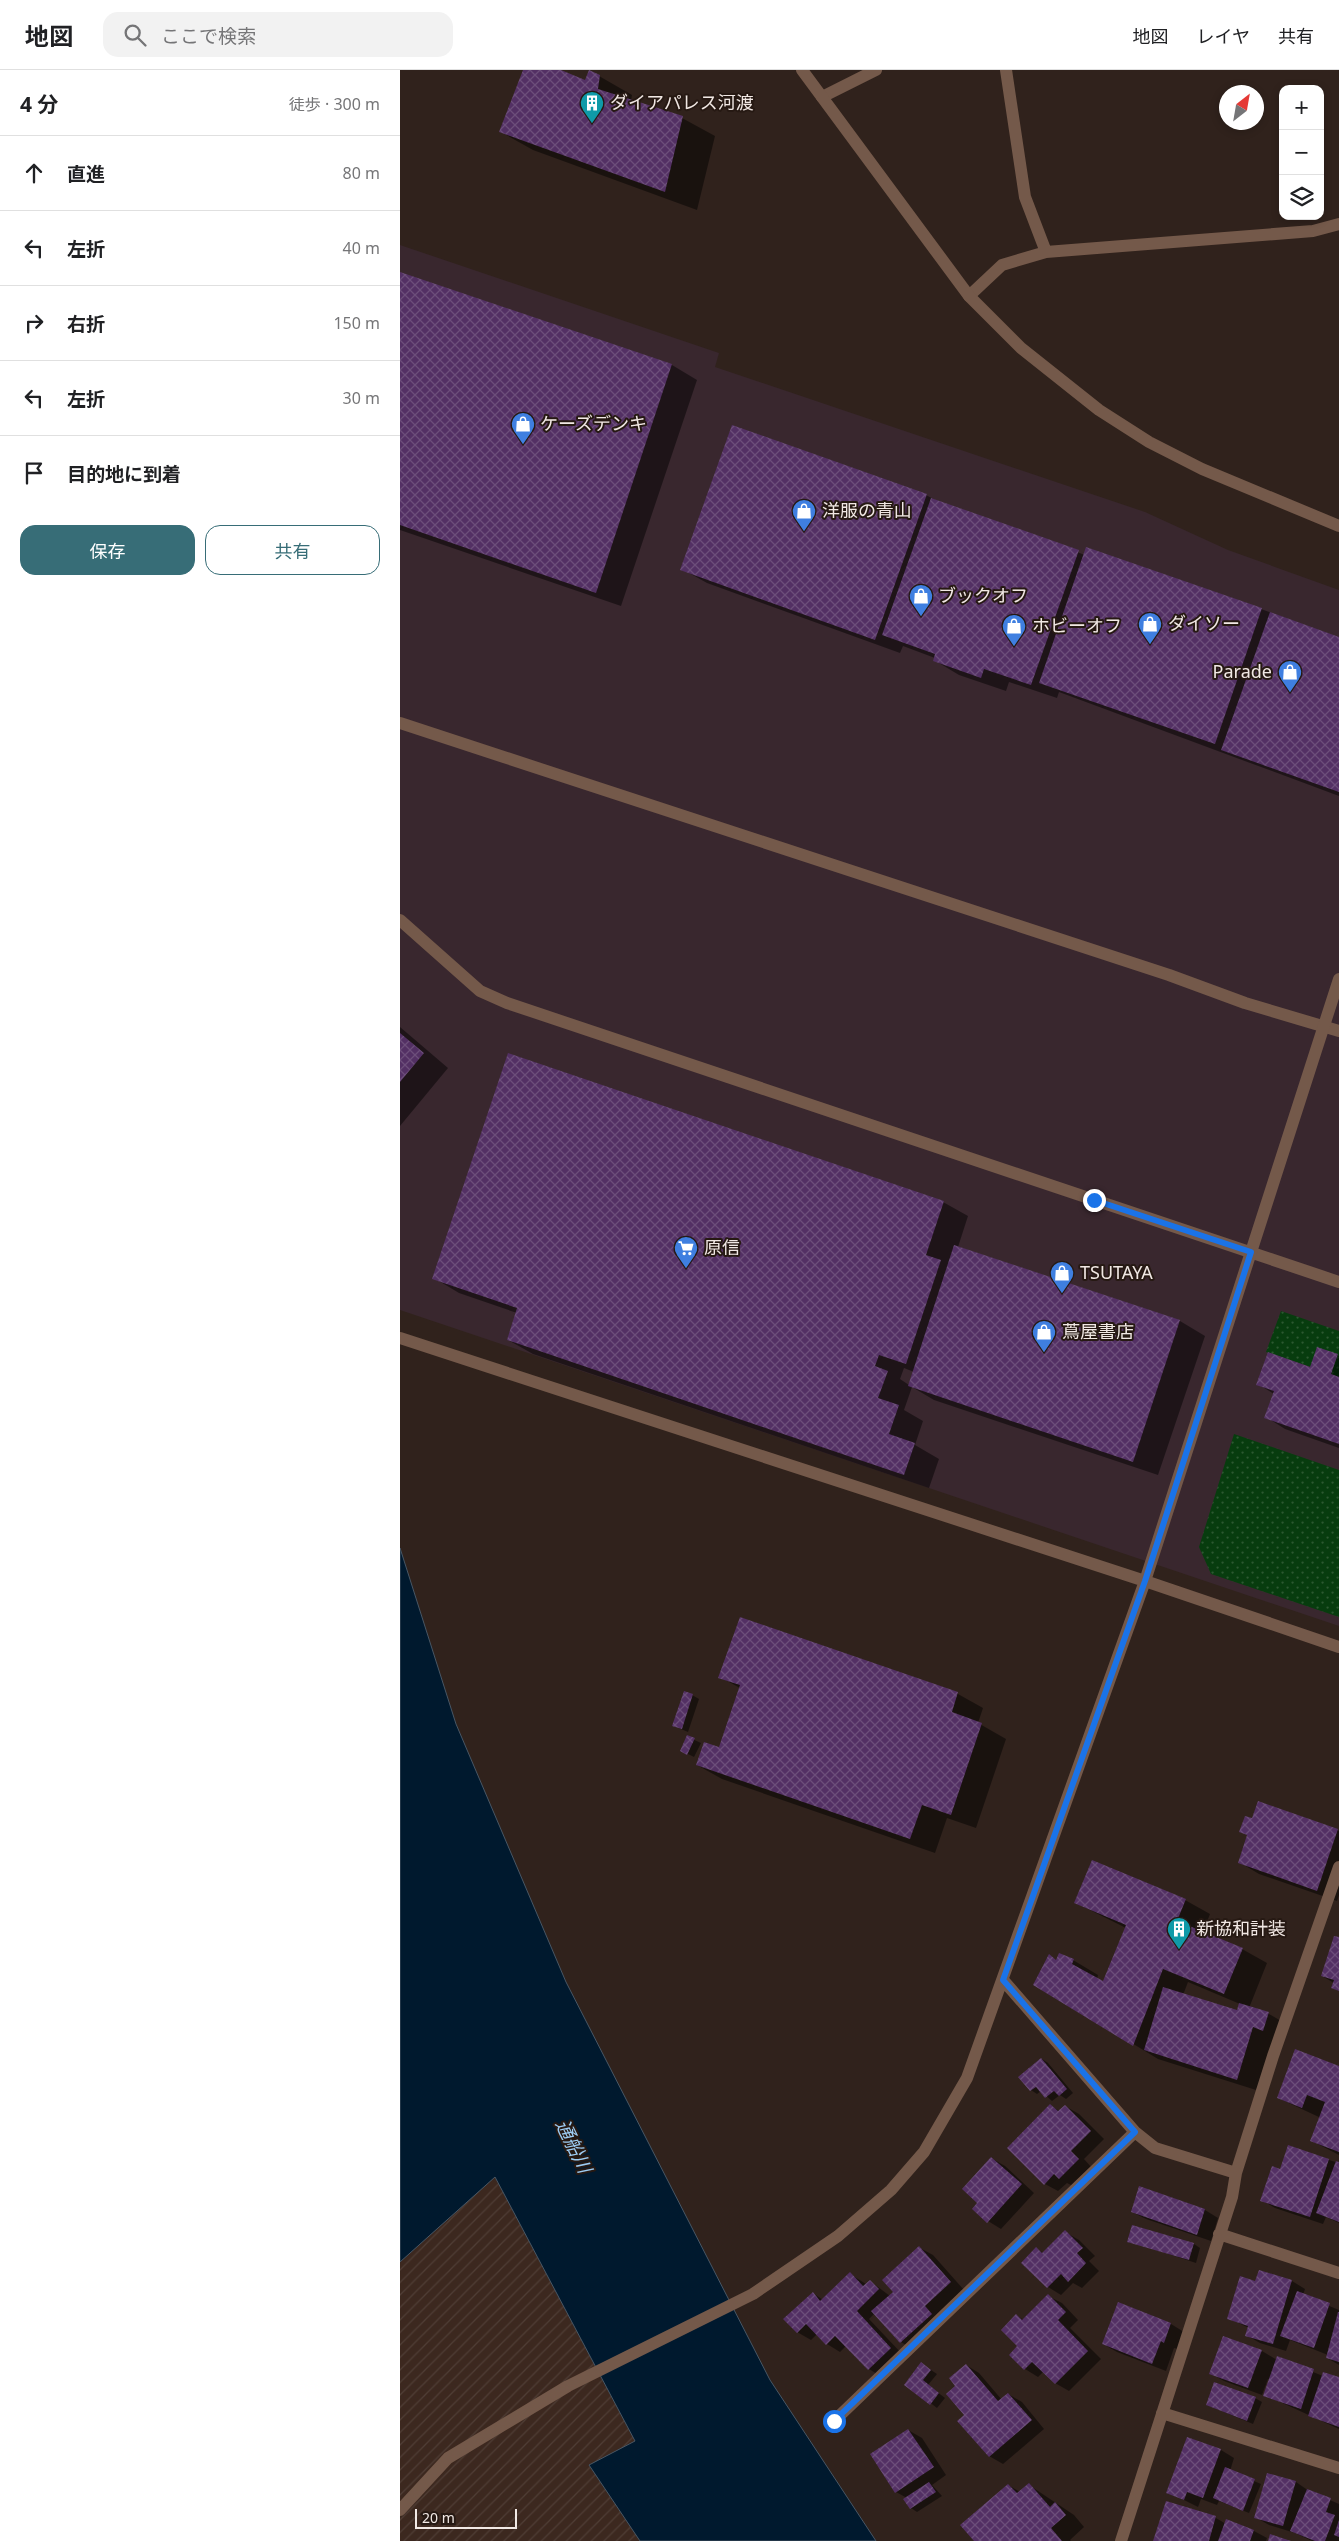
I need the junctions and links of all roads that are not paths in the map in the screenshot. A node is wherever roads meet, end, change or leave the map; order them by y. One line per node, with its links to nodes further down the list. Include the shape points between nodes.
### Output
1 (802, 70): 4 (street)
2 (876, 70): 4 (street)
3 (1006, 70): 6 (street, via 1025,196)
4 (822, 97): 7 (street)
5 (1339, 224): 6 (street, via 1313,231)
6 (1046, 252): 7 (street, via 1002,266)
7 (969, 296): 8 (street, via 1021,348 1099,410 1149,442 1202,469)
8 (1339, 526)
9 (400, 723): 12 (street, via 1169,975 1245,1003)
10 (400, 920): 14 (street, via 480,991 507,1003)
11 (1339, 979): 12 (street)
12 (1324, 1026): 13 (street); 14 (street)
13 (1339, 1031)
14 (1251, 1252): 15 (street); 17 (street)
15 (1339, 1282)
16 (400, 1338): 17 (street)
17 (1145, 1581): 18 (street); 20 (street)
18 (1339, 1647)
19 (1339, 1867): 22 (street)
20 (1003, 1980): 21 (street); 28 (street, via 967,2078 924,2152 891,2190 838,2236 753,2294 568,2386 448,2458)
21 (1135, 2132): 22 (street, via 1155,2148); 26 (street)
22 (1236, 2173): 23 (street, via 1232,2197)
23 (1219, 2234): 24 (street); 25 (street)
24 (1339, 2272)
25 (1162, 2413): 27 (street); 29 (street)
26 (834, 2421)
27 (1339, 2468)
28 (400, 2510)
29 (1121, 2541)

